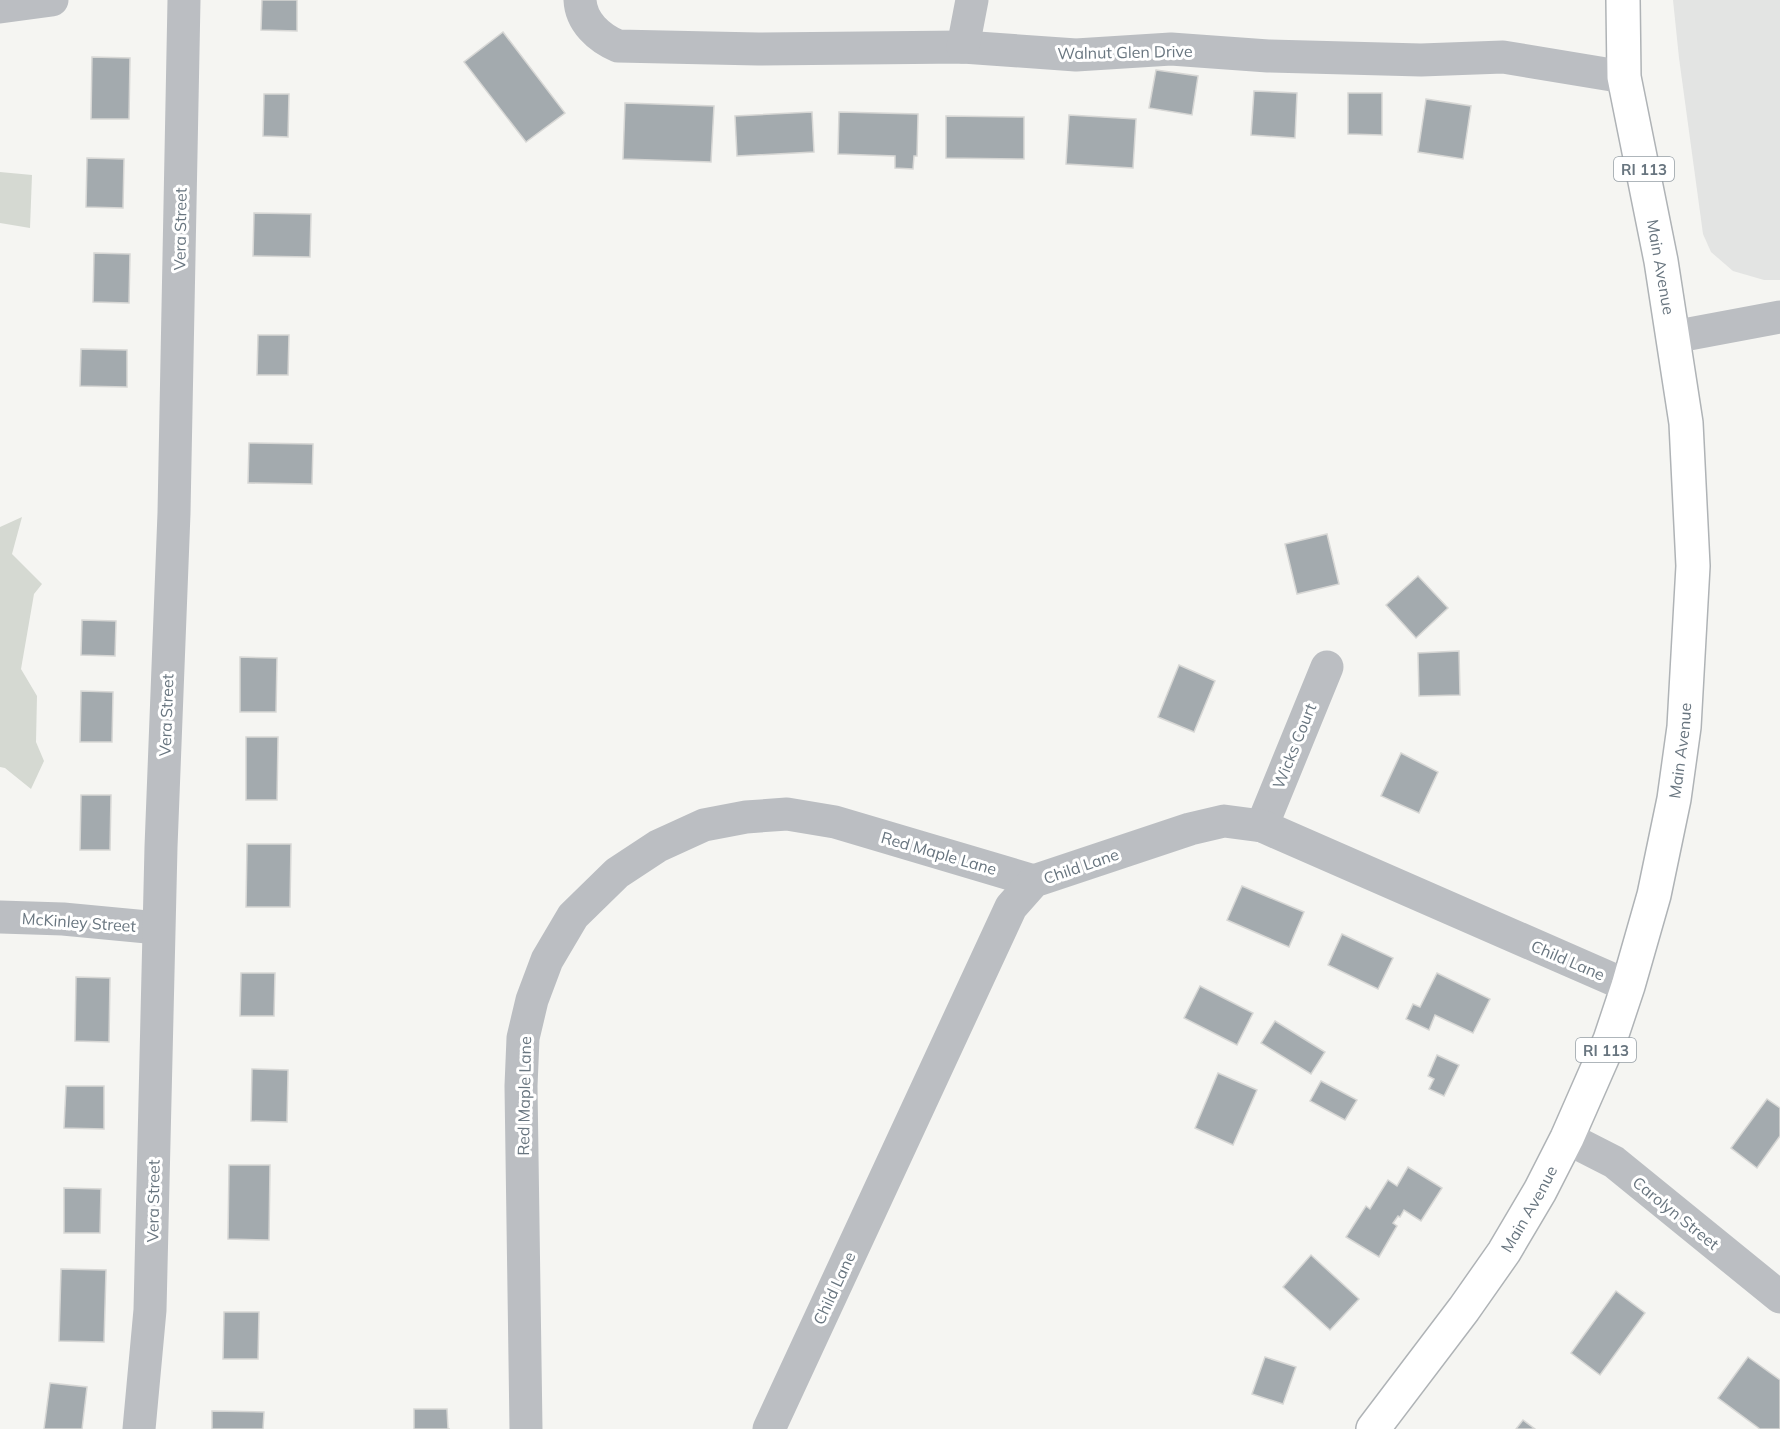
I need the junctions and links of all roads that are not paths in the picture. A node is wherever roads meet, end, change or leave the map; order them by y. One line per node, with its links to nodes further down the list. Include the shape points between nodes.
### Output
1 (52, 0): 5 (street)
2 (184, 0): 15 (street, Vera Street, via 174,513)
3 (972, 0): 7 (street)
4 (1623, 0): 8 (main road, Main Avenue / RI 113)
5 (0, 7)
6 (586, 14): 7 (street, Walnut Glen Drive, via 608,42 618,46)
7 (963, 47): 8 (street, Walnut Glen Drive, via 1076,55 1171,49 1421,60 1503,57)
8 (1624, 77): 10 (main road, Main Avenue / RI 113)
9 (1780, 317): 10 (street)
10 (1673, 337): 16 (main road, Main Avenue / RI 113, via 1686,423 1694,566 1684,727 1654,894)
11 (1326, 666): 12 (street, Wicks Court)
12 (1262, 826): 13 (street, Child Lane, via 1224,821 1190,829); 16 (street, Child Lane)
13 (1034, 882): 20 (street, Red Maple Lane, via 835,822 787,814 746,817 704,825 658,846 617,873 573,916 547,960 523,1038); 21 (street, Child Lane, via 1011,907)
14 (0, 916): 15 (street, McKinley Street)
15 (158, 928): 19 (street, Vera Street, via 150,1310)
16 (1628, 986): 17 (main road, Main Avenue / RI 113, via 1610,1040)
17 (1567, 1138): 18 (street, Carolyn Street, via 1614,1162); 22 (main road, Main Avenue / RI 113, via 1504,1252)
18 (1780, 1297)
19 (140, 1429)
20 (526, 1429)
21 (769, 1429)
22 (1374, 1429)

